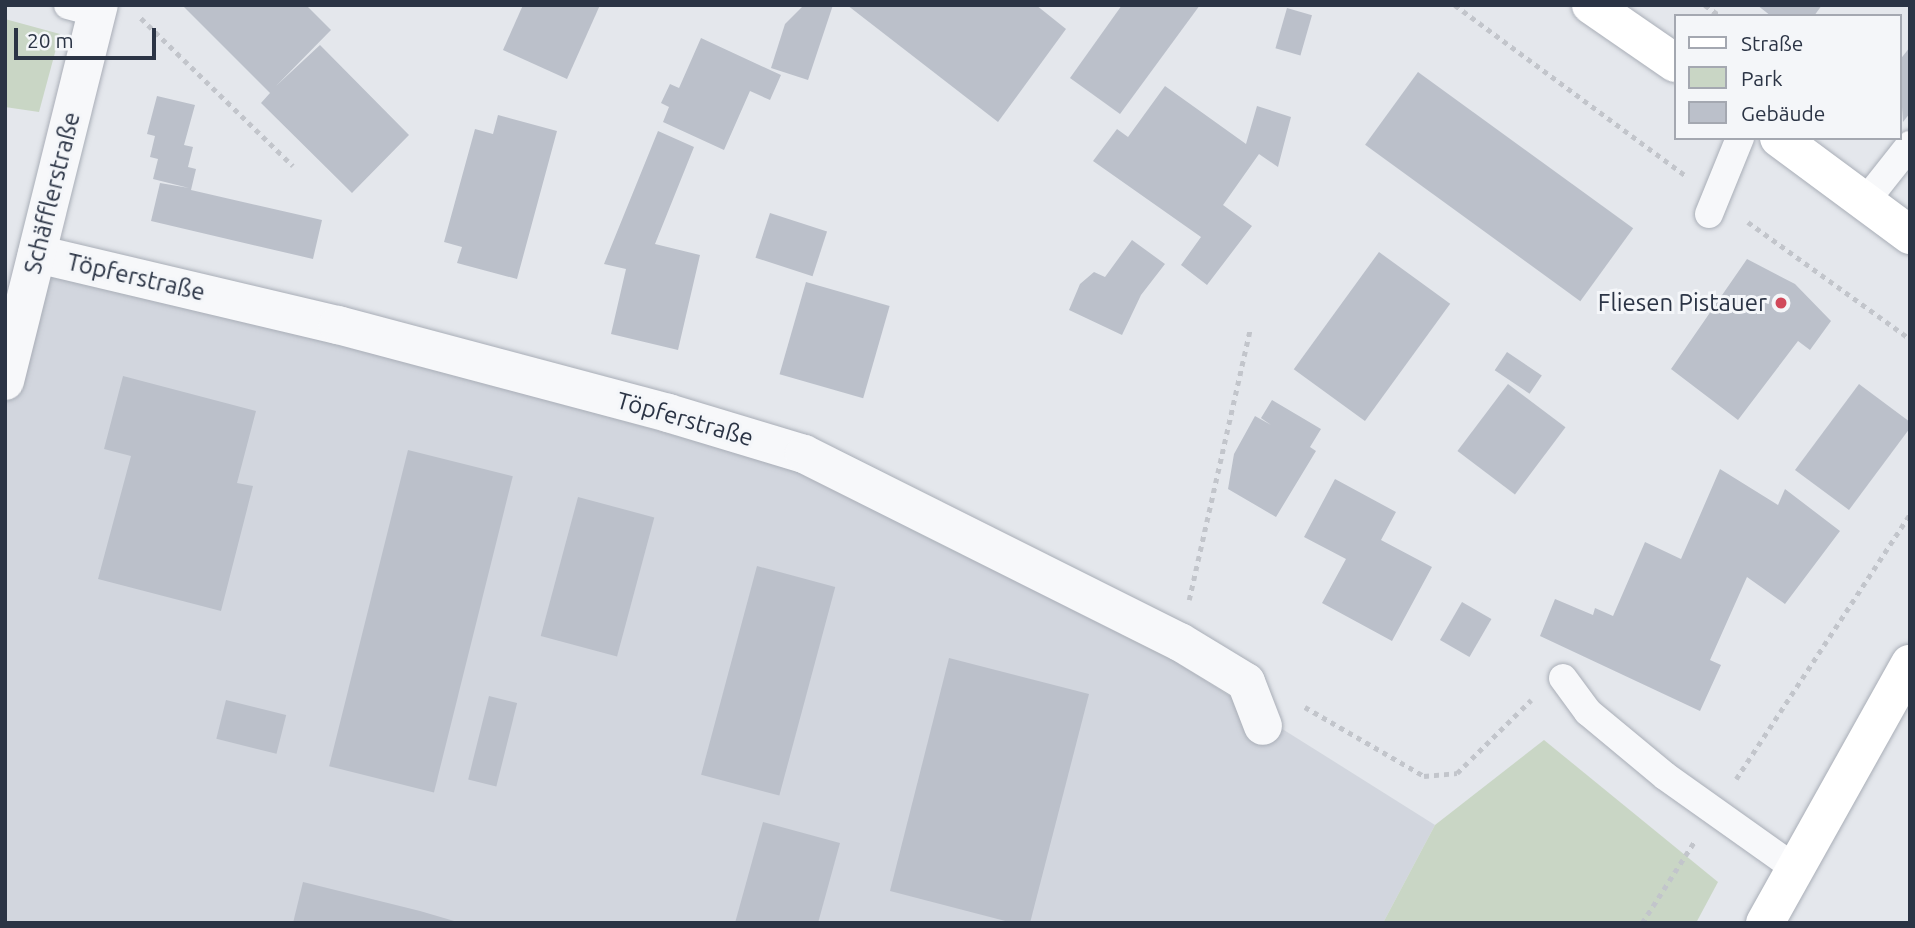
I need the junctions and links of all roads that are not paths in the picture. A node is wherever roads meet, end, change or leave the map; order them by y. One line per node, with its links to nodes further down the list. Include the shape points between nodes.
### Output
1 (1591, 5): 3 (street)
2 (88, 8): 10 (street, Schäfflerstraße)
3 (1674, 62)
4 (1739, 140): 8 (lane)
5 (1782, 140): 7 (street)
6 (1910, 145): 7 (lane)
7 (1864, 203): 9 (street)
8 (1709, 214)
9 (1910, 235)
10 (37, 254): 11 (street, Schäfflerstraße); 14 (street, Töpferstraße, via 338,325 804,454 1180,642 1246,682)
11 (5, 381)
12 (1910, 664): 15 (street)
13 (1563, 678): 15 (lane, via 1588,712)
14 (1263, 726)
15 (1793, 867): 16 (street)
16 (1765, 923)

